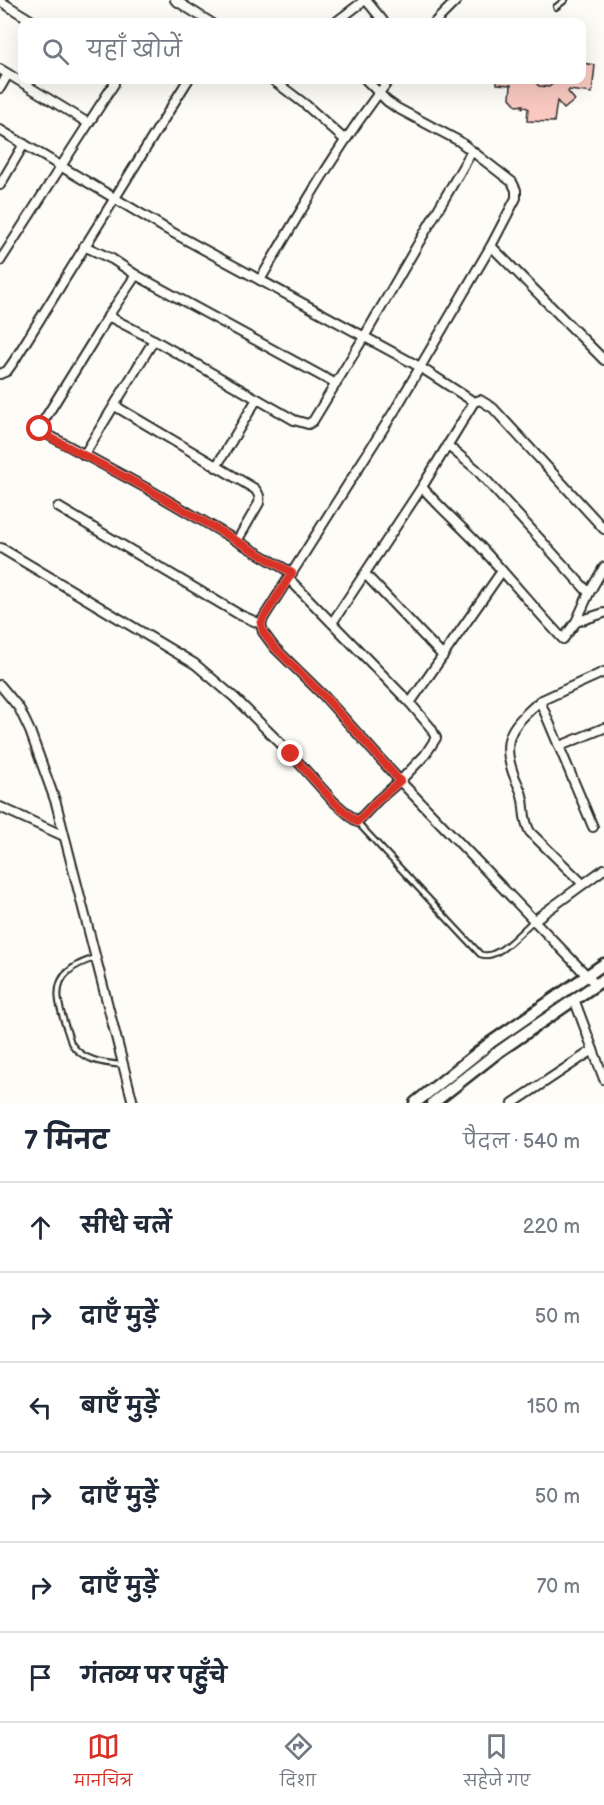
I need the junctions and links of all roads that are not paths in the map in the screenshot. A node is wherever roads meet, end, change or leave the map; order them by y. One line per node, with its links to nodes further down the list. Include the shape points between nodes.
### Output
1 (174, 0): 8 (street)
2 (365, 0): 9 (street); 10 (street)
3 (457, 0): 11 (street)
4 (565, 0): 6 (lane)
5 (0, 1): 7 (street)
6 (556, 7)
7 (28, 18)
8 (203, 18)
9 (341, 18)
10 (381, 18)
11 (439, 18)
12 (0, 69): 13 (street)
13 (8, 74): 14 (street); 21 (street)
14 (18, 80)
15 (24, 84): 27 (street, via 88,123)
16 (114, 84): 27 (street)
17 (185, 84): 29 (street)
18 (278, 84): 24 (street)
19 (370, 84): 22 (street)
20 (386, 84): 22 (street)
21 (0, 88)
22 (379, 92): 24 (street); 26 (street, via 407,114 443,131)
23 (0, 130): 25 (street)
24 (345, 140): 34 (street)
25 (24, 144): 27 (street); 28 (street)
26 (472, 151): 31 (street, via 512,182 516,190 516,198); 36 (street)
27 (60, 166): 29 (street); 32 (street)
28 (0, 185)
29 (113, 198): 30 (street); 34 (street)
30 (84, 246): 33 (street); 40 (street, via 14,361)
31 (491, 246): 38 (street); 39 (street)
32 (0, 261)
33 (136, 275): 35 (street); 41 (street)
34 (260, 280): 36 (street)
35 (108, 316): 37 (street); 46 (street, via 40,429)
36 (364, 337): 39 (street); 41 (street)
37 (154, 340): 42 (street); 44 (street)
38 (604, 360)
39 (420, 367): 43 (street); 56 (street)
40 (0, 375)
41 (336, 384): 42 (street, via 308,424)
42 (257, 399): 47 (street)
43 (474, 402): 45 (street); 50 (street, via 480,400 493,408)
44 (115, 406): 46 (street); 47 (street)
45 (447, 445): 48 (street); 57 (street, via 476,469)
46 (84, 455): 51 (street)
47 (216, 467): 51 (street, via 259,493 259,503)
48 (422, 487): 54 (street); 55 (street)
49 (58, 507): 61 (street)
50 (604, 529)
51 (237, 541): 56 (street)
52 (1, 548): 71 (street, via 195,664 235,698)
53 (604, 567): 57 (street)
54 (502, 572): 59 (street, via 563,639); 62 (street)
55 (365, 573): 60 (street); 62 (street)
56 (291, 576): 60 (street); 61 (street)
57 (589, 593): 59 (street)
58 (604, 613): 59 (street)
59 (576, 622)
60 (332, 623): 66 (street)
61 (261, 624): 69 (street, via 274,647)
62 (442, 656): 66 (street)
63 (604, 672): 65 (street)
64 (0, 685): 73 (street, via 19,708 30,731)
65 (540, 701): 68 (street); 75 (street, via 512,728 507,749 512,771 522,794 530,832)
66 (410, 703): 69 (street, via 436,738)
67 (604, 728): 68 (street)
68 (560, 746): 72 (street)
69 (400, 781): 71 (street); 76 (street)
70 (0, 807): 73 (street)
71 (357, 822): 76 (lane, via 480,954 491,956 498,952)
72 (593, 827)
73 (64, 836): 77 (street)
74 (604, 869): 75 (street)
75 (583, 884): 76 (street)
76 (533, 921): 79 (street)
77 (96, 957): 83 (street); 83 (lane, via 75,966 61,979 59,1002 75,1049 89,1059)
78 (604, 964): 79 (main road)
79 (588, 975): 80 (street); 86 (main road, via 490,1043)
80 (600, 982): 81 (main road)
81 (574, 999): 82 (street); 87 (main road)
82 (593, 1050): 84 (street); 88 (street)
83 (124, 1065): 85 (street)
84 (604, 1079)
85 (133, 1103)
86 (415, 1103)
87 (433, 1103)
88 (513, 1103)

